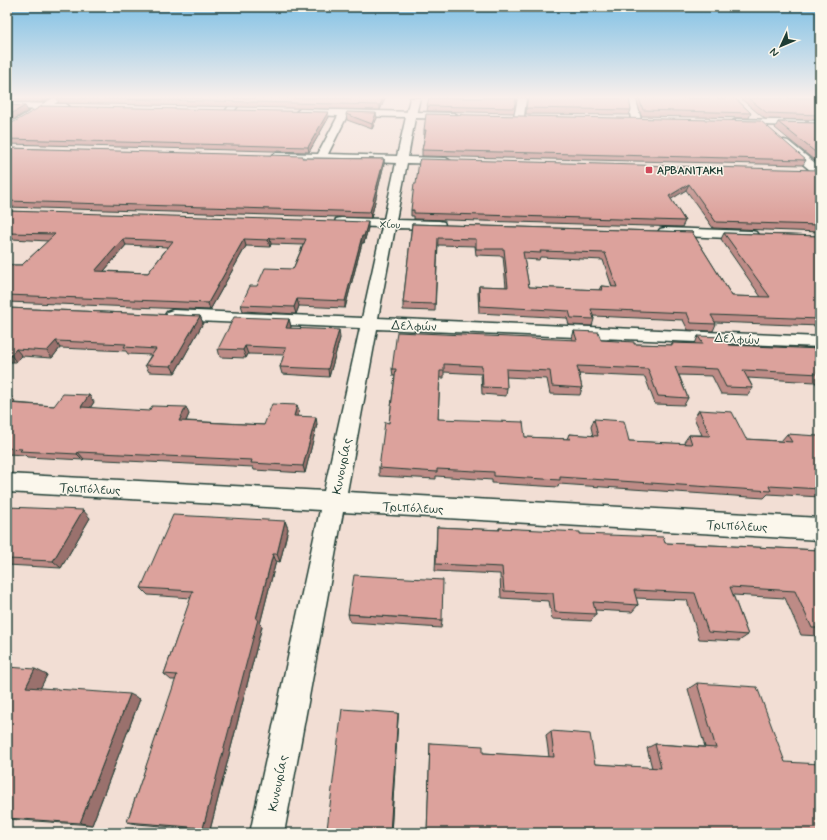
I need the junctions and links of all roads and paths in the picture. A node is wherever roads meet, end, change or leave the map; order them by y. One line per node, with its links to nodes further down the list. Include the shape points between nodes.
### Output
1 (332, 137): 5 (street)
2 (407, 137): 6 (street, Κυνουρίας)
3 (779, 137): 9 (street)
4 (267, 156): 5 (street)
5 (321, 158): 6 (street)
6 (402, 160): 7 (street); 11 (street, Κυνουρίας)
7 (457, 162)
8 (802, 171): 9 (street)
9 (819, 172)
10 (326, 222): 11 (street, Χίου)
11 (390, 224): 12 (street, Χίου); 16 (street, Κυνουρίας)
12 (453, 226)
13 (653, 232): 14 (street)
14 (764, 235)
15 (154, 314): 16 (street, Δελφών)
16 (370, 323): 17 (street, Δελφών); 19 (street, Κυνουρίας)
17 (820, 342)
18 (7, 483): 19 (street, Τριπόλεως)
19 (333, 502): 20 (street, Τριπόλεως); 21 (street, Κυνουρίας)
20 (820, 529)
21 (267, 833)

